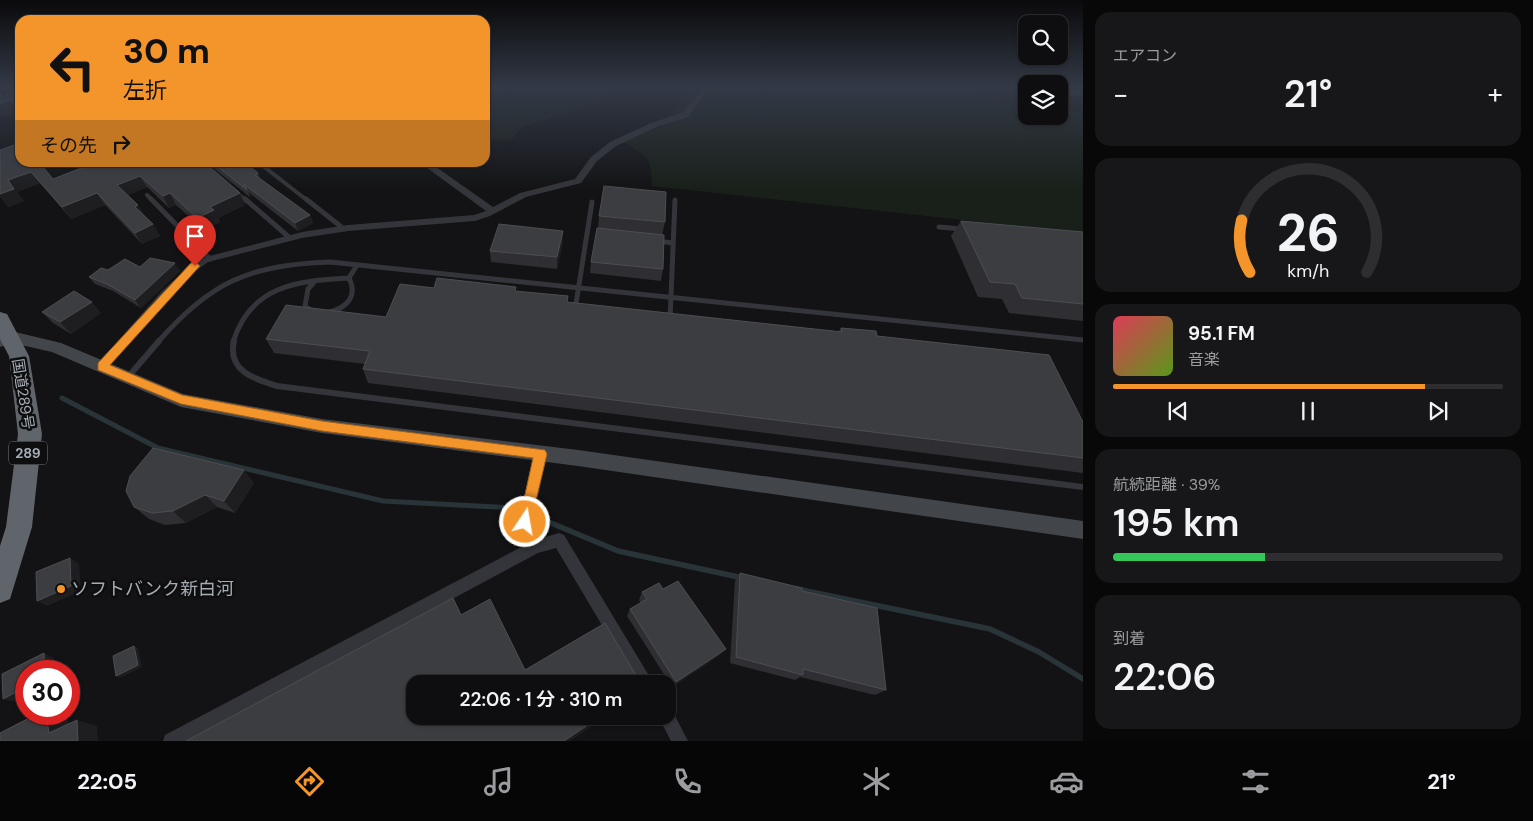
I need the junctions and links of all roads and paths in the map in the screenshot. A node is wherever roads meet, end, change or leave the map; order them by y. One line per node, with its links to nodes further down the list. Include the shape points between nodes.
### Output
1 (665, 122): 8 (street, via 613,144 594,159 578,181 523,194)
2 (264, 167): 10 (lane)
3 (430, 167): 8 (street)
4 (232, 188): 14 (lane)
5 (147, 195): 17 (lane)
6 (675, 200): 16 (lane)
7 (592, 202): 12 (lane)
8 (492, 211): 10 (street, via 475,218)
9 (939, 226): 11 (lane)
10 (344, 229): 14 (street)
11 (968, 230)
12 (587, 234): 13 (lane); 21 (lane)
13 (596, 235)
14 (290, 238): 17 (street)
15 (645, 240): 16 (lane)
16 (674, 243): 22 (lane)
17 (210, 259): 27 (street, via 195,266)
18 (357, 265): 19 (lane); 21 (lane); 28 (lane, via 302,262 264,269 222,285 179,320)
19 (349, 278): 20 (lane); 20 (lane, via 354,286 348,306 327,313 309,310 305,306 308,289)
20 (315, 281): 30 (lane, via 286,286 268,294 242,319 233,348 236,363 244,374 277,386)
21 (579, 288): 22 (lane); 23 (lane)
22 (672, 298): 24 (lane); 26 (lane)
23 (575, 310)
24 (670, 322)
25 (4, 332): 27 (street, via 55,347); 33 (highway, 国道289号 / 289, via 19,356 30,434 19,527)
26 (1083, 340)
27 (102, 366): 28 (street)
28 (128, 377): 29 (street, via 181,400 322,426)
29 (541, 454): 31 (street); 32 (street, via 525,522)
30 (1083, 487)
31 (1083, 530)
32 (534, 546): 34 (street, via 559,540); 36 (street)
33 (0, 588)
34 (641, 675)
35 (671, 725): 37 (street)
36 (171, 741)
37 (680, 741)

